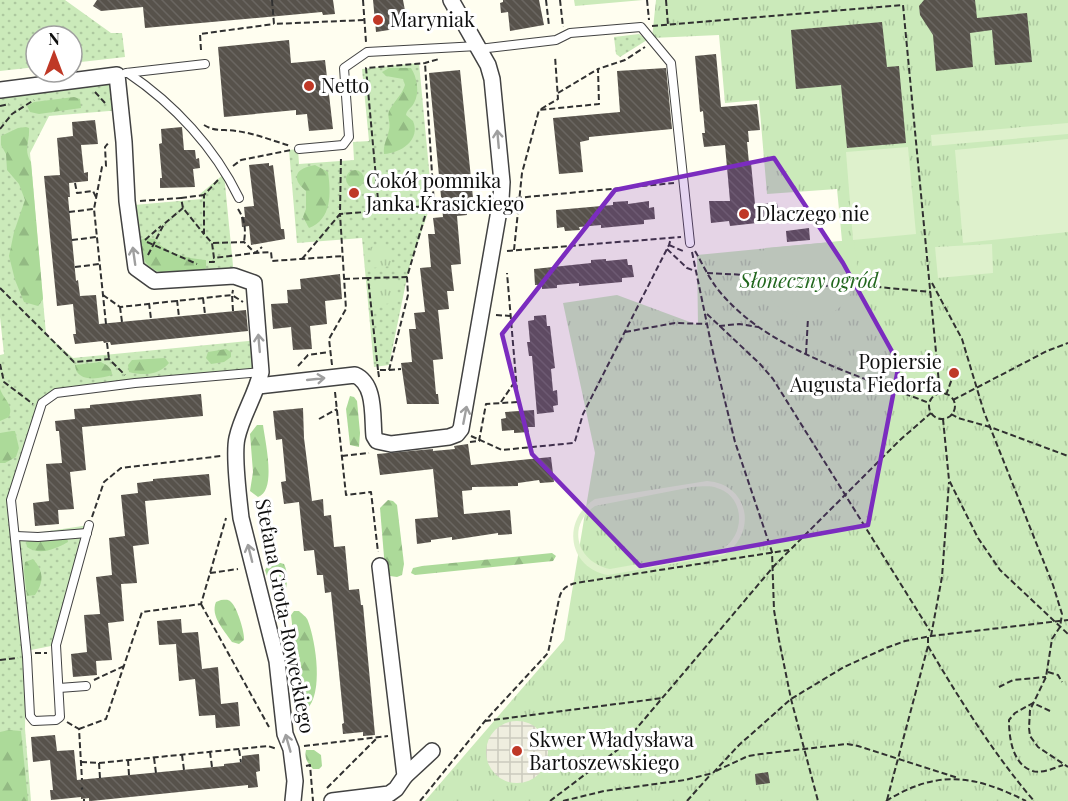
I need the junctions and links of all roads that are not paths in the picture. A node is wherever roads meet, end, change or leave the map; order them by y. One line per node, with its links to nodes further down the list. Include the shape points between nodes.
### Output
1 (451, 0): 2 (street)
2 (478, 47): 6 (lane, via 367,52 344,68 349,137 343,145); 8 (lane, via 641,27 671,63); 9 (street, one-way to 2, via 285,383 356,375 363,378 369,386 377,441 391,444 449,437 461,429 502,182 492,79)
3 (205, 64): 4 (lane)
4 (122, 74): 5 (street); 7 (lane, via 149,87 214,154); 9 (street, Stefana Grota-Roweckiego, one-way to 4, via 254,284 234,276 154,281 136,268 127,201)
5 (0, 90)
6 (299, 149)
7 (239, 198)
8 (690, 240)
9 (260, 379): 10 (lane, via 135,383 56,393 46,399 39,408 13,489); 17 (street, Stefana Grota-Roweckiego, one-way to 9, via 295,781 279,676 242,518 236,455 236,441)
10 (16, 536): 13 (lane, via 38,537 88,529 56,645); 13 (lane, via 30,716 34,721 60,717)
11 (380, 566): 15 (street)
12 (86, 686): 13 (lane)
13 (59, 688)
14 (432, 751): 15 (street)
15 (405, 776): 16 (street, via 389,794)
16 (325, 796)
17 (293, 801)

